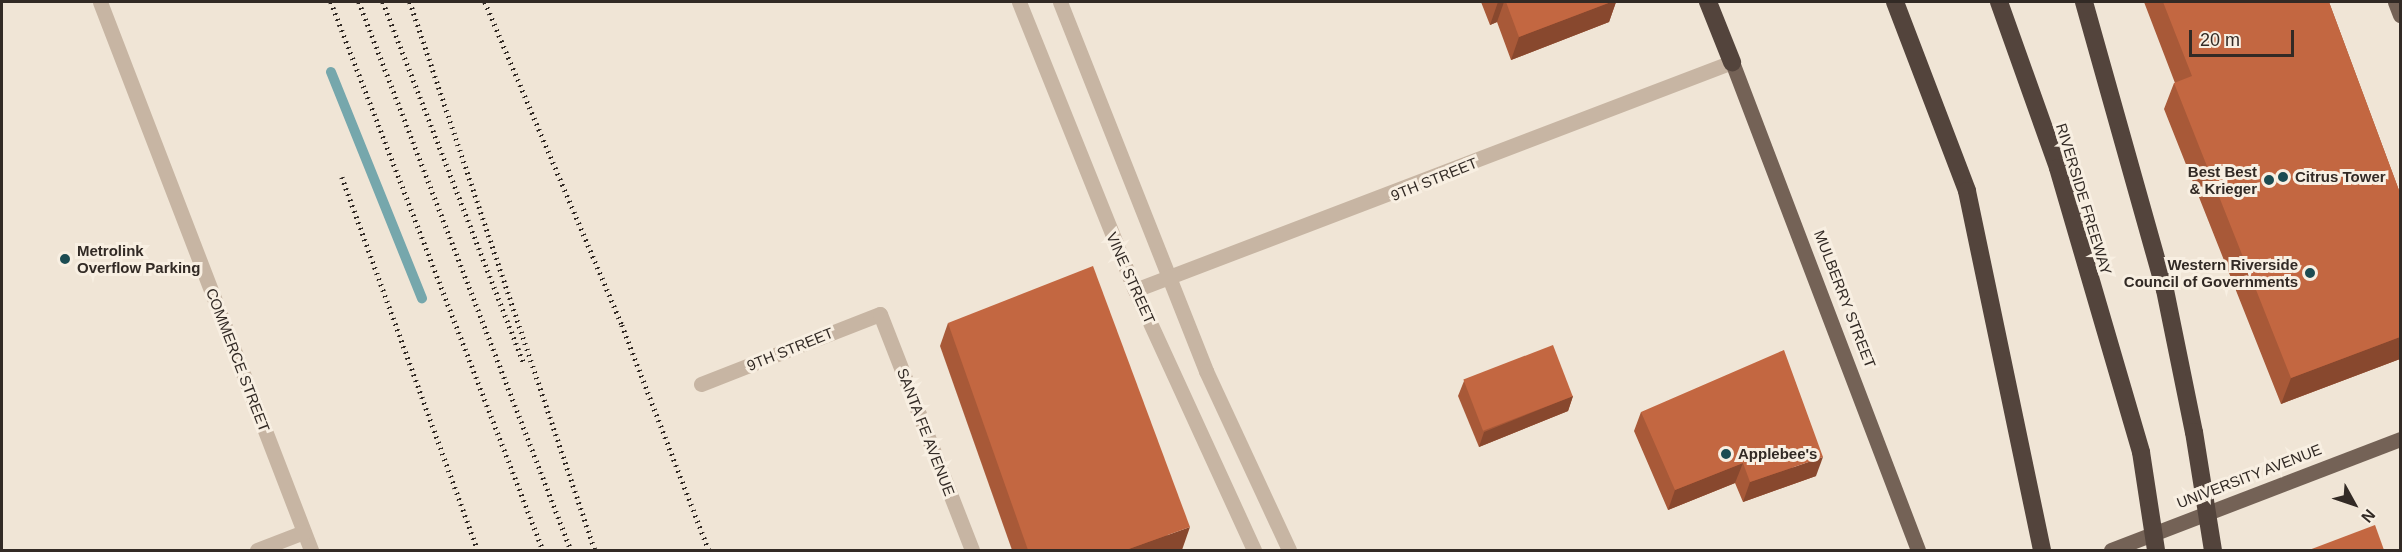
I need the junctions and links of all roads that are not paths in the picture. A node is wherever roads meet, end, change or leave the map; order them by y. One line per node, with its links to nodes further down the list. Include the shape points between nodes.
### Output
1 (100, 2): 16 (street, COMMERCE STREET)
2 (1019, 2): 12 (street, VINE STREET)
3 (1060, 2): 11 (street)
4 (1708, 2): 10 (highway)
5 (1895, 2): 23 (highway, via 1967,191)
6 (1999, 2): 25 (highway, RIVERSIDE FREEWAY, bridge, via 2058,168 2141,452)
7 (2084, 2): 26 (highway, bridge, via 2165,290)
8 (2395, 2): 9 (main road)
9 (2400, 15)
10 (1732, 62): 11 (street, 9TH STREET); 22 (main road, MULBERRY STREET)
11 (1171, 277): 12 (street, 9TH STREET); 21 (street, via 1206,371)
12 (1135, 290): 20 (street, VINE STREET)
13 (880, 314): 14 (street, 9TH STREET); 19 (street, SANTA FE AVENUE)
14 (701, 384)
15 (2400, 439): 24 (main road, UNIVERSITY AVENUE)
16 (304, 532): 17 (street); 18 (street, COMMERCE STREET)
17 (257, 550)
18 (311, 550)
19 (972, 550)
20 (1254, 550)
21 (1289, 550)
22 (1918, 550)
23 (2042, 550)
24 (2111, 550)
25 (2156, 550)
26 (2213, 550)

